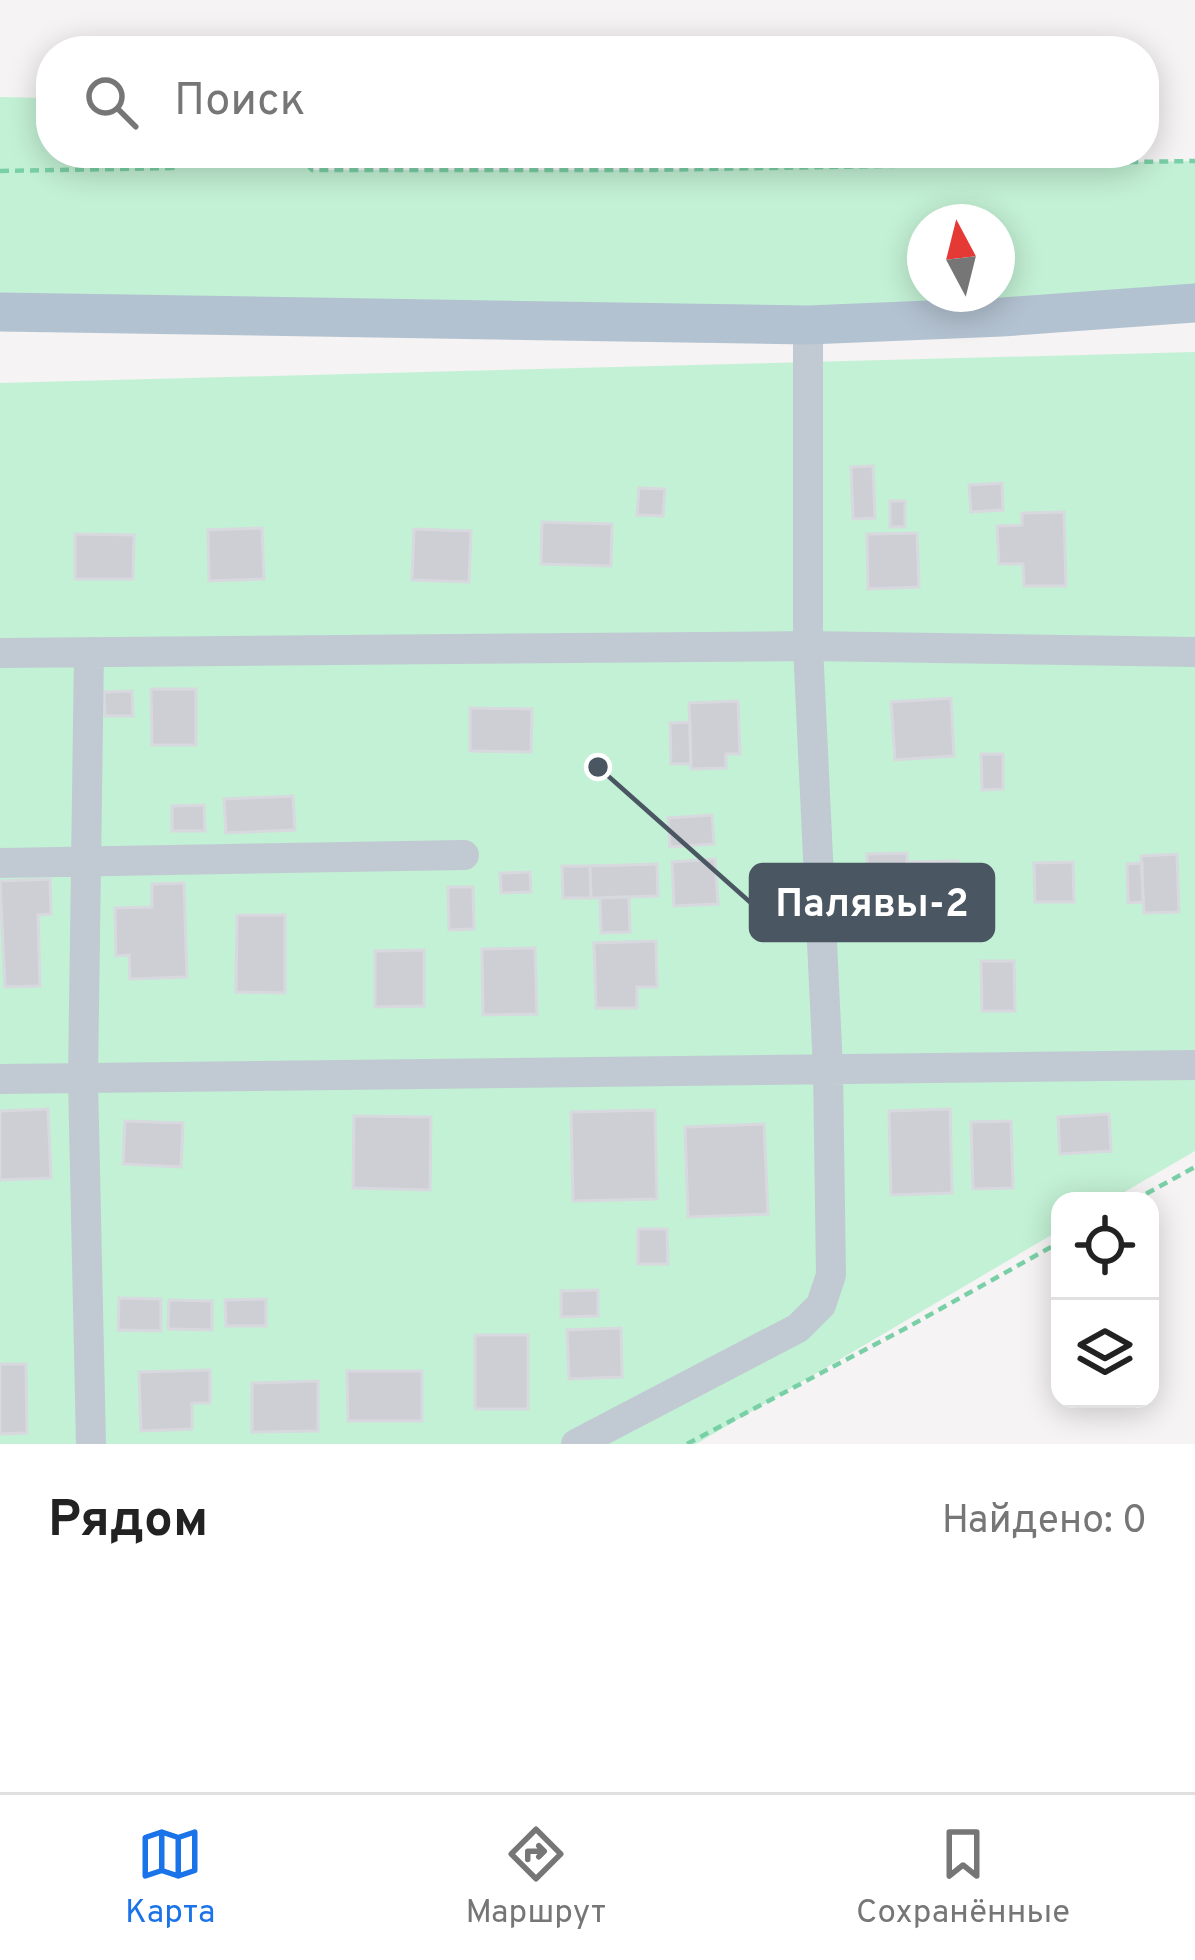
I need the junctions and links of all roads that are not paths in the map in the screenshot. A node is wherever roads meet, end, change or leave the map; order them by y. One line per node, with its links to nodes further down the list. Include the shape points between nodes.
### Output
1 (1195, 303): 3 (main road)
2 (0, 312): 3 (main road)
3 (808, 325): 4 (street)
4 (808, 646): 5 (street); 6 (street); 12 (street)
5 (88, 652): 7 (street); 10 (street)
6 (1195, 652)
7 (0, 653)
8 (464, 855): 10 (street)
9 (0, 863): 10 (street)
10 (86, 863): 14 (street)
11 (1195, 1065): 12 (street)
12 (828, 1069): 14 (street); 16 (street, via 831,1275 821,1305 798,1328)
13 (0, 1079): 14 (street)
14 (82, 1079): 15 (street)
15 (91, 1444)
16 (576, 1444)

